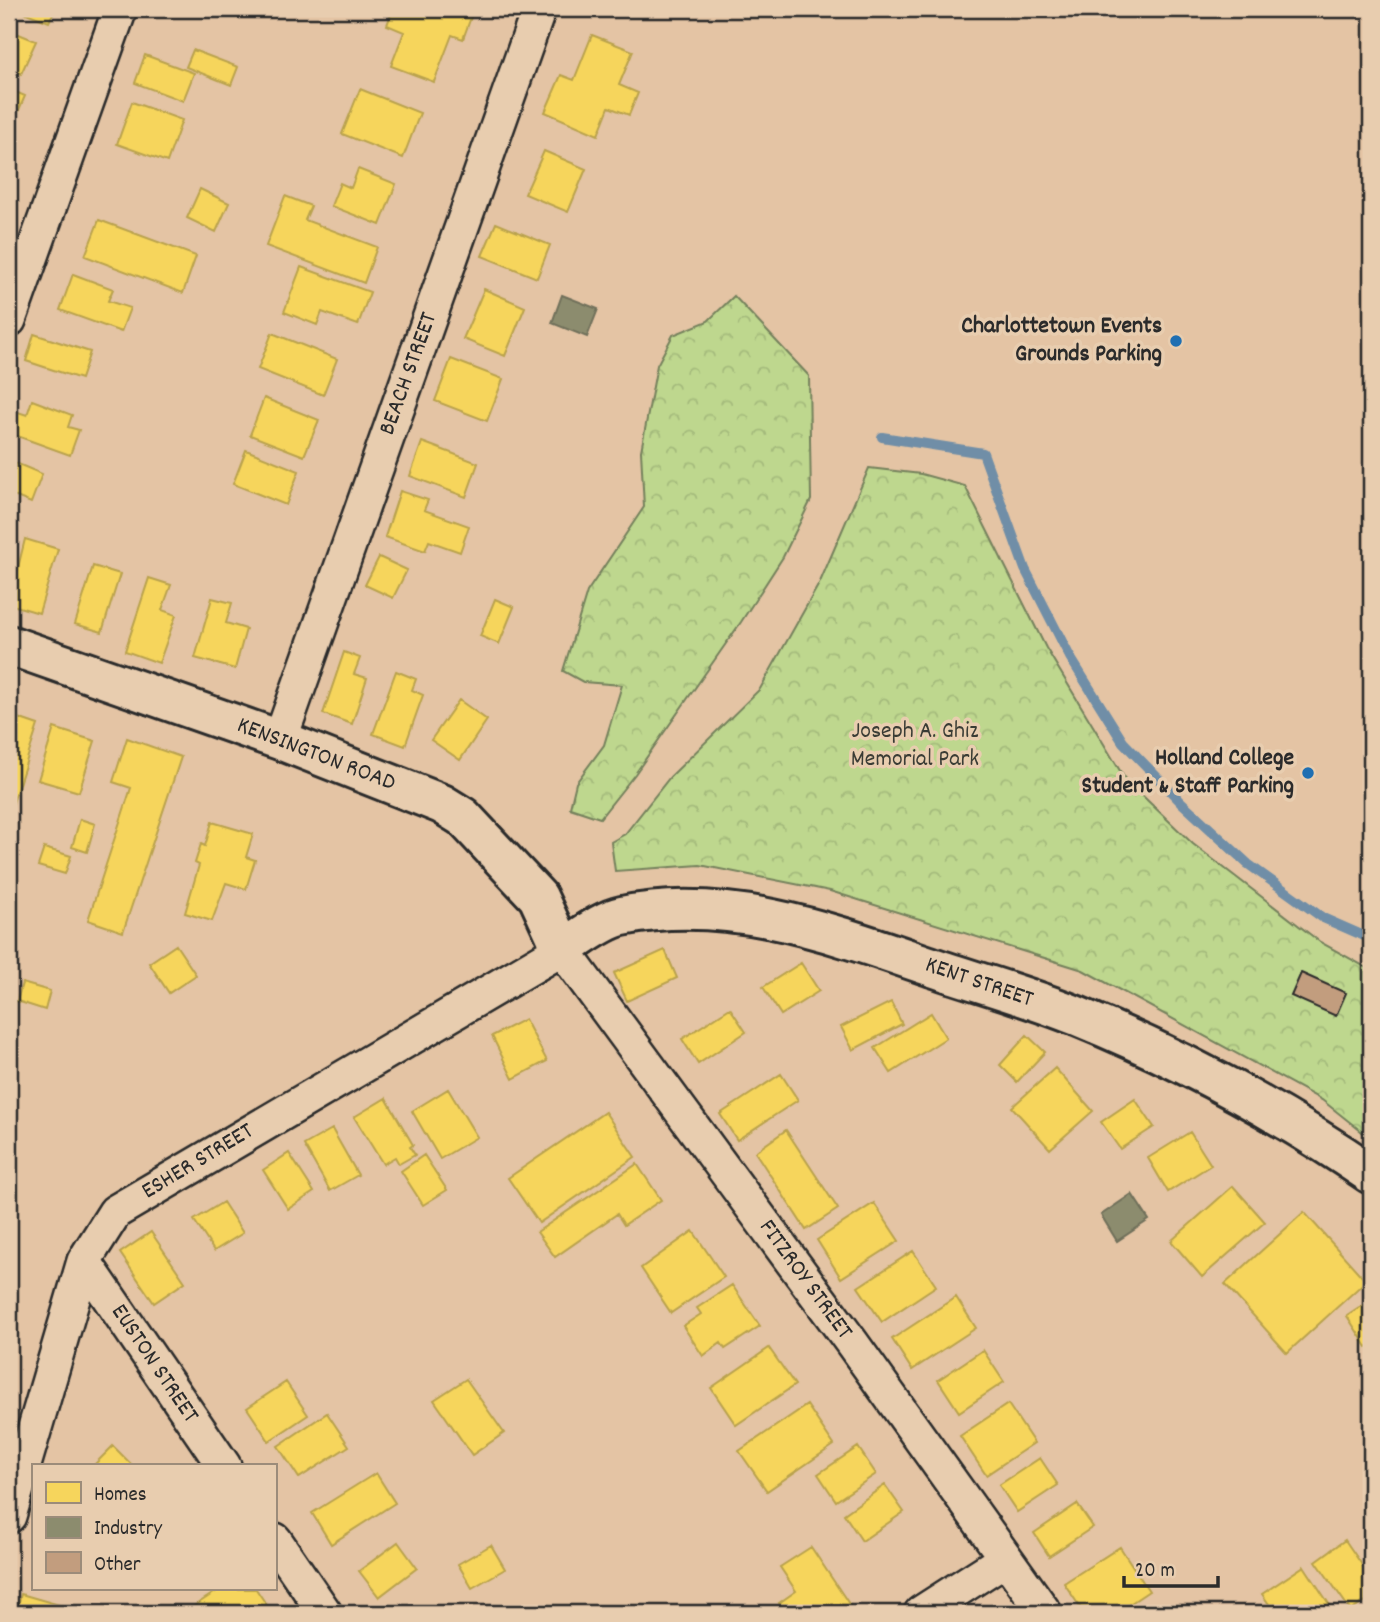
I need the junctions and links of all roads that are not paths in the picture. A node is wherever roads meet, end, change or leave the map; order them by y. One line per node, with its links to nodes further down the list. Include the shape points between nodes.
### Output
1 (120, 9): 3 (street)
2 (539, 9): 5 (street, BEACH STREET)
3 (9, 320)
4 (9, 645): 5 (street, KENSINGTON ROAD)
5 (280, 740): 6 (street, KENSINGTON ROAD, via 442,804 463,817 538,897)
6 (562, 949): 7 (street, KENT STREET, via 618,916 686,908 820,929 1077,1016 1195,1071 1309,1132); 8 (street, ESHER STREET, via 125,1205 115,1212); 12 (street, FITZROY STREET)
7 (1371, 1174)
8 (84, 1261): 9 (street, EUSTON STREET); 10 (street, ESHER STREET)
9 (223, 1464)
10 (9, 1516)
11 (276, 1541): 13 (street)
12 (1005, 1559): 14 (street); 15 (street, FITZROY STREET)
13 (326, 1613)
14 (921, 1613)
15 (1045, 1613)

